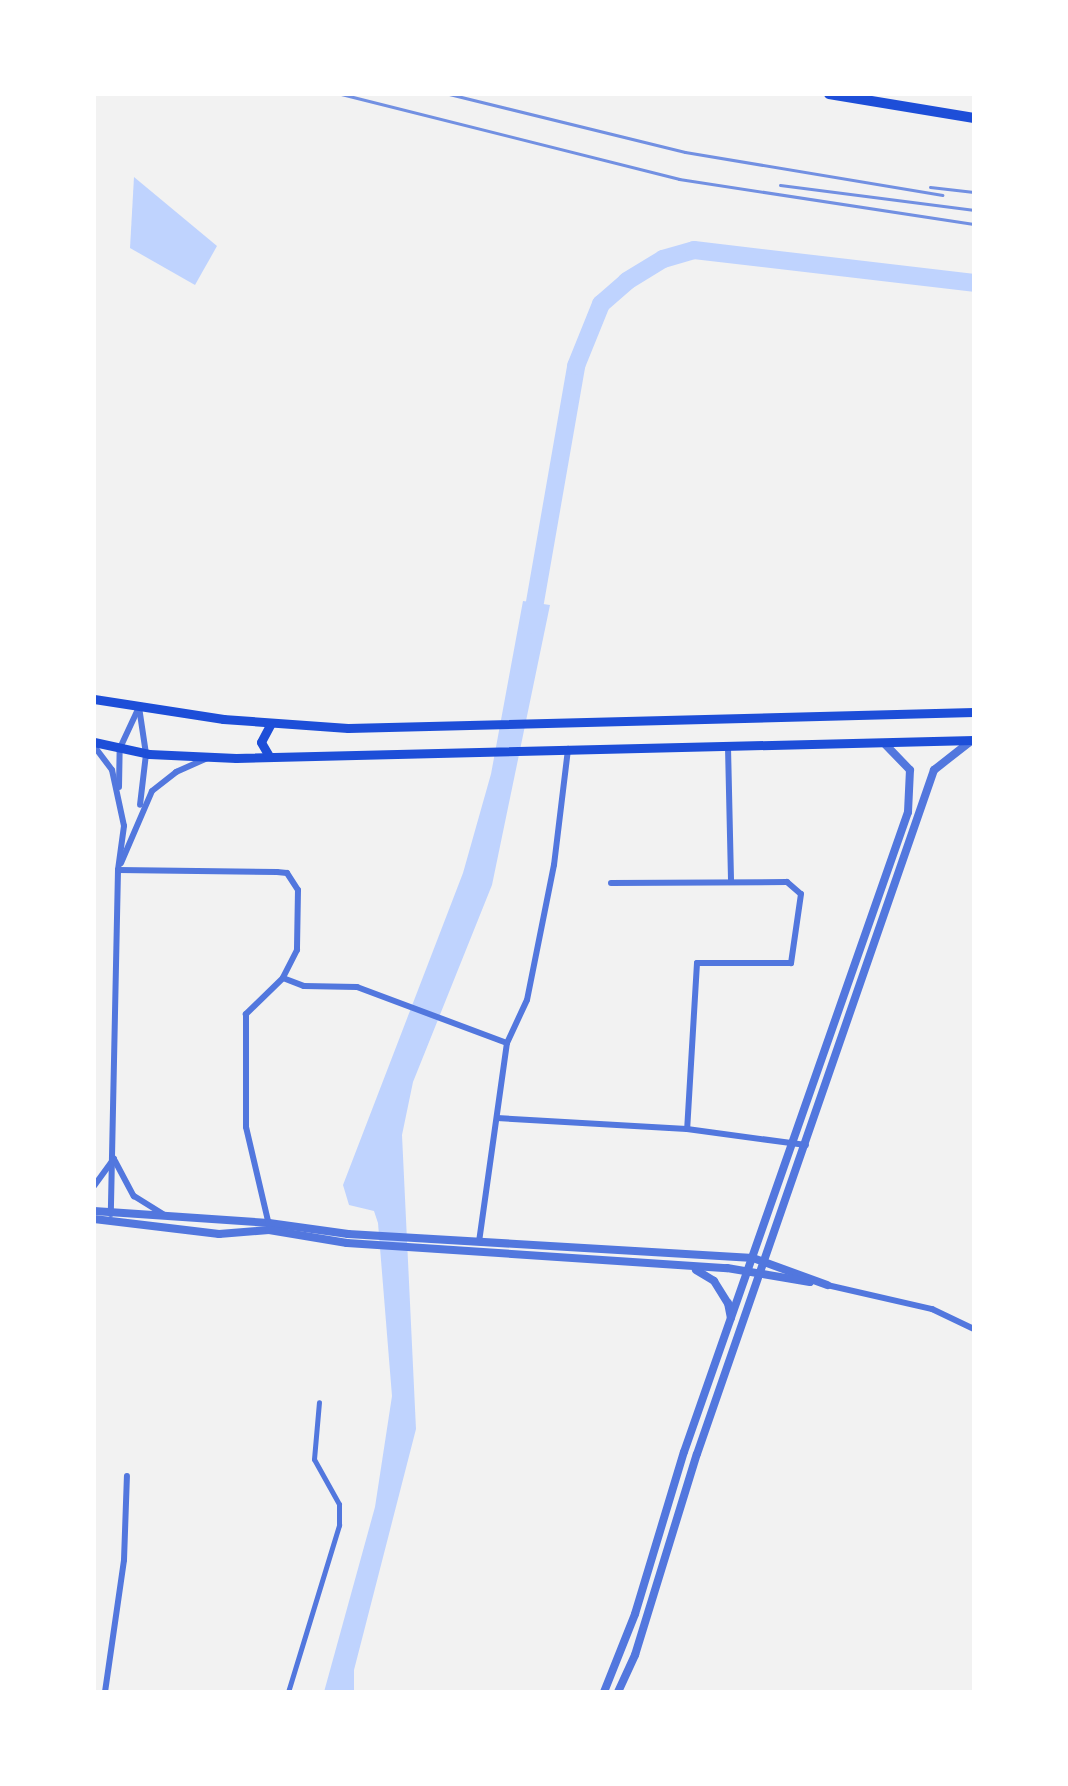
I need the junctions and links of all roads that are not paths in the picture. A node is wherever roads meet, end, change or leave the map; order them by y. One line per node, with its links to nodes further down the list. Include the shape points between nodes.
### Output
1 (829, 94): 2 (highway)
2 (974, 118)
3 (94, 699): 4 (main road)
4 (139, 707): 6 (main road); 11 (street); 13 (street)
5 (974, 712): 6 (main road, via 476,726)
6 (271, 723): 14 (main road, via 261,742)
7 (973, 740): 8 (main road); 26 (street, via 934,770)
8 (884, 743): 10 (main road); 25 (street, via 910,770 911,799)
9 (94, 744): 11 (main road); 16 (street, via 112,770)
10 (728, 747): 12 (main road); 19 (street)
11 (120, 748): 13 (main road); 16 (street)
12 (568, 749): 14 (main road); 22 (street, via 554,865 527,1000)
13 (146, 754): 15 (main road); 17 (street)
14 (269, 756): 15 (main road)
15 (208, 757): 17 (street, via 165,779)
16 (119, 801): 18 (street, via 124,826)
17 (138, 816): 18 (street)
18 (118, 870): 21 (street, via 287,873 298,890 300,932); 27 (street)
19 (731, 882): 20 (street); 24 (street, via 787,882 796,887 802,900 796,952 791,963 782,965 697,963)
20 (611, 883)
21 (283, 978): 22 (street, via 304,986 357,987); 33 (street, via 246,1014 246,1127)
22 (507, 1043): 23 (street)
23 (497, 1118): 24 (street); 34 (street)
24 (687, 1129): 25 (street)
25 (794, 1140): 26 (street); 35 (street)
26 (806, 1145): 36 (street)
27 (114, 1158): 28 (street); 30 (street); 31 (street, via 134,1196)
28 (94, 1186)
29 (94, 1211): 30 (street)
30 (111, 1215): 31 (street); 32 (street); 33 (street, via 219,1234)
31 (168, 1216): 33 (street)
32 (94, 1219)
33 (269, 1227): 34 (street); 37 (street, via 347,1243)
34 (479, 1242): 35 (street)
35 (753, 1258): 36 (street); 38 (street)
36 (766, 1260): 39 (street); 40 (street)
37 (688, 1267): 38 (street); 41 (street, via 714,1281 728,1303)
38 (748, 1271): 39 (street); 41 (street)
39 (762, 1273): 40 (street); 48 (street, via 697,1454 635,1655)
40 (827, 1285): 42 (street, via 932,1309)
41 (731, 1320): 47 (street, via 635,1614)
42 (974, 1329)
43 (319, 1402): 46 (street, via 314,1459 339,1504 339,1525)
44 (127, 1476): 45 (street, via 124,1560)
45 (105, 1692)
46 (288, 1692)
47 (604, 1692)
48 (618, 1692)

